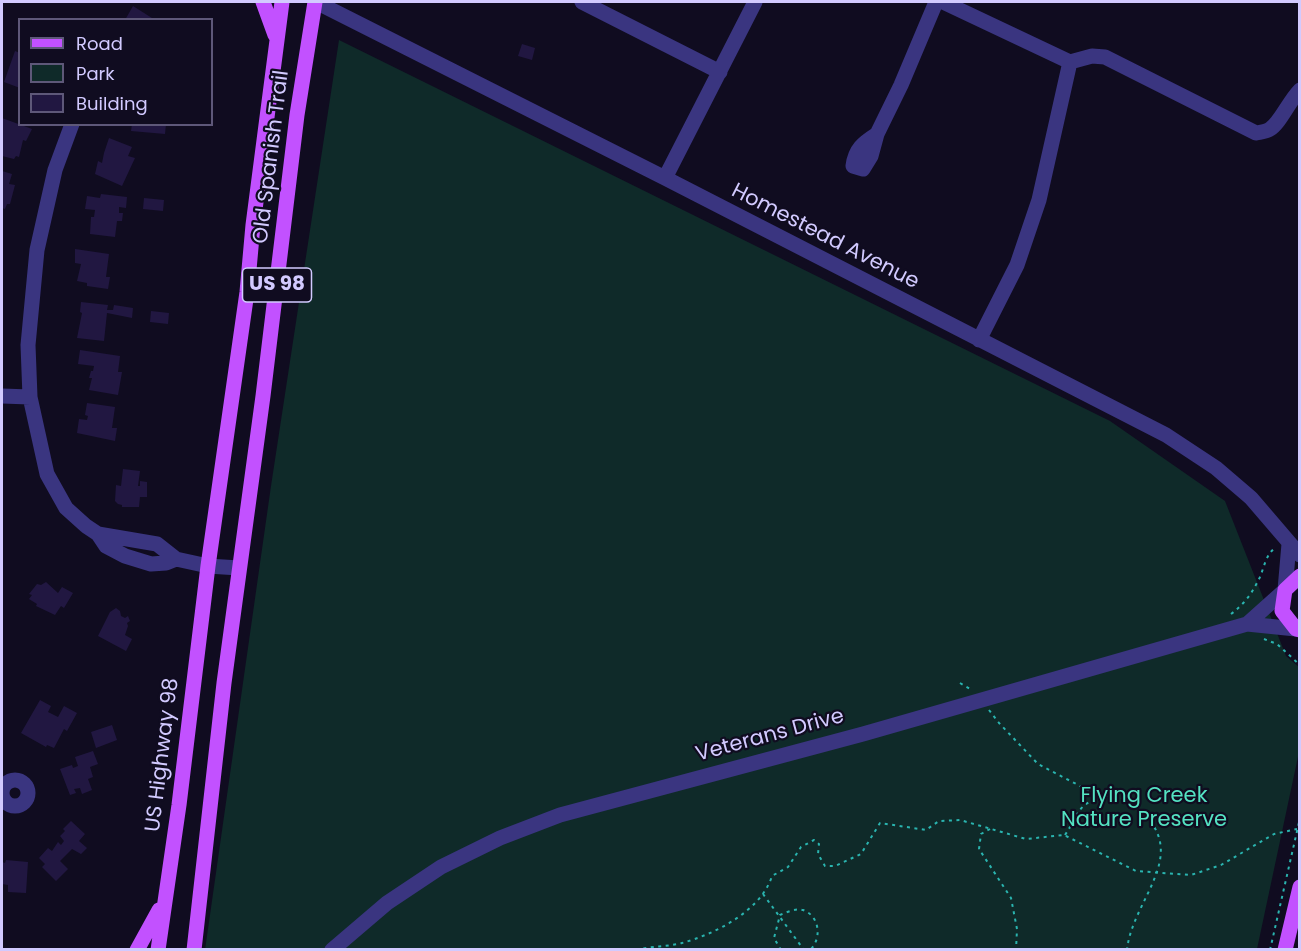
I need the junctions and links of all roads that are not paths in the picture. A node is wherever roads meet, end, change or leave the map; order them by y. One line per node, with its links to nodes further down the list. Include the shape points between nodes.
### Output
1 (263, 2): 8 (main road)
2 (282, 2): 8 (main road, Old Spanish Trail / US 98)
3 (315, 2): 14 (street, Homestead Avenue); 20 (main road, Old Spanish Trail / US 98)
4 (582, 2): 10 (street)
5 (755, 2): 10 (street)
6 (936, 2): 13 (street)
7 (944, 2): 9 (street)
8 (276, 39): 19 (main road, Old Spanish Trail / US 98)
9 (1070, 62): 11 (street, via 1105,57 1256,133 1269,131); 15 (street, via 1039,200 1017,265)
10 (720, 72): 14 (street)
11 (1299, 90)
12 (71, 126): 17 (street, via 55,170 37,250 28,345)
13 (877, 134)
14 (665, 178): 15 (street, Homestead Avenue)
15 (979, 340): 18 (street, Homestead Avenue, via 1166,435 1216,468 1251,498)
16 (2, 396): 17 (street)
17 (30, 397): 19 (street, via 47,474 66,508 98,534 157,544 176,559)
18 (1294, 550): 22 (street, Homestead Avenue)
19 (208, 566): 20 (street); 26 (main road, US Highway 98 / US 98)
20 (239, 568): 29 (main road, US 98)
21 (1299, 576): 22 (main road)
22 (1285, 590): 23 (street, Veterans Drive); 24 (main road, via 1282,611)
23 (1247, 624): 24 (street, Veterans Drive); 30 (street, Veterans Drive, via 863,734 560,815 441,867 387,903)
24 (1298, 631)
25 (1299, 887): 31 (main road)
26 (164, 900): 27 (main road); 28 (main road, US Highway 98 / US 98)
27 (137, 950)
28 (158, 950)
29 (194, 950)
30 (332, 950)
31 (1286, 950)

